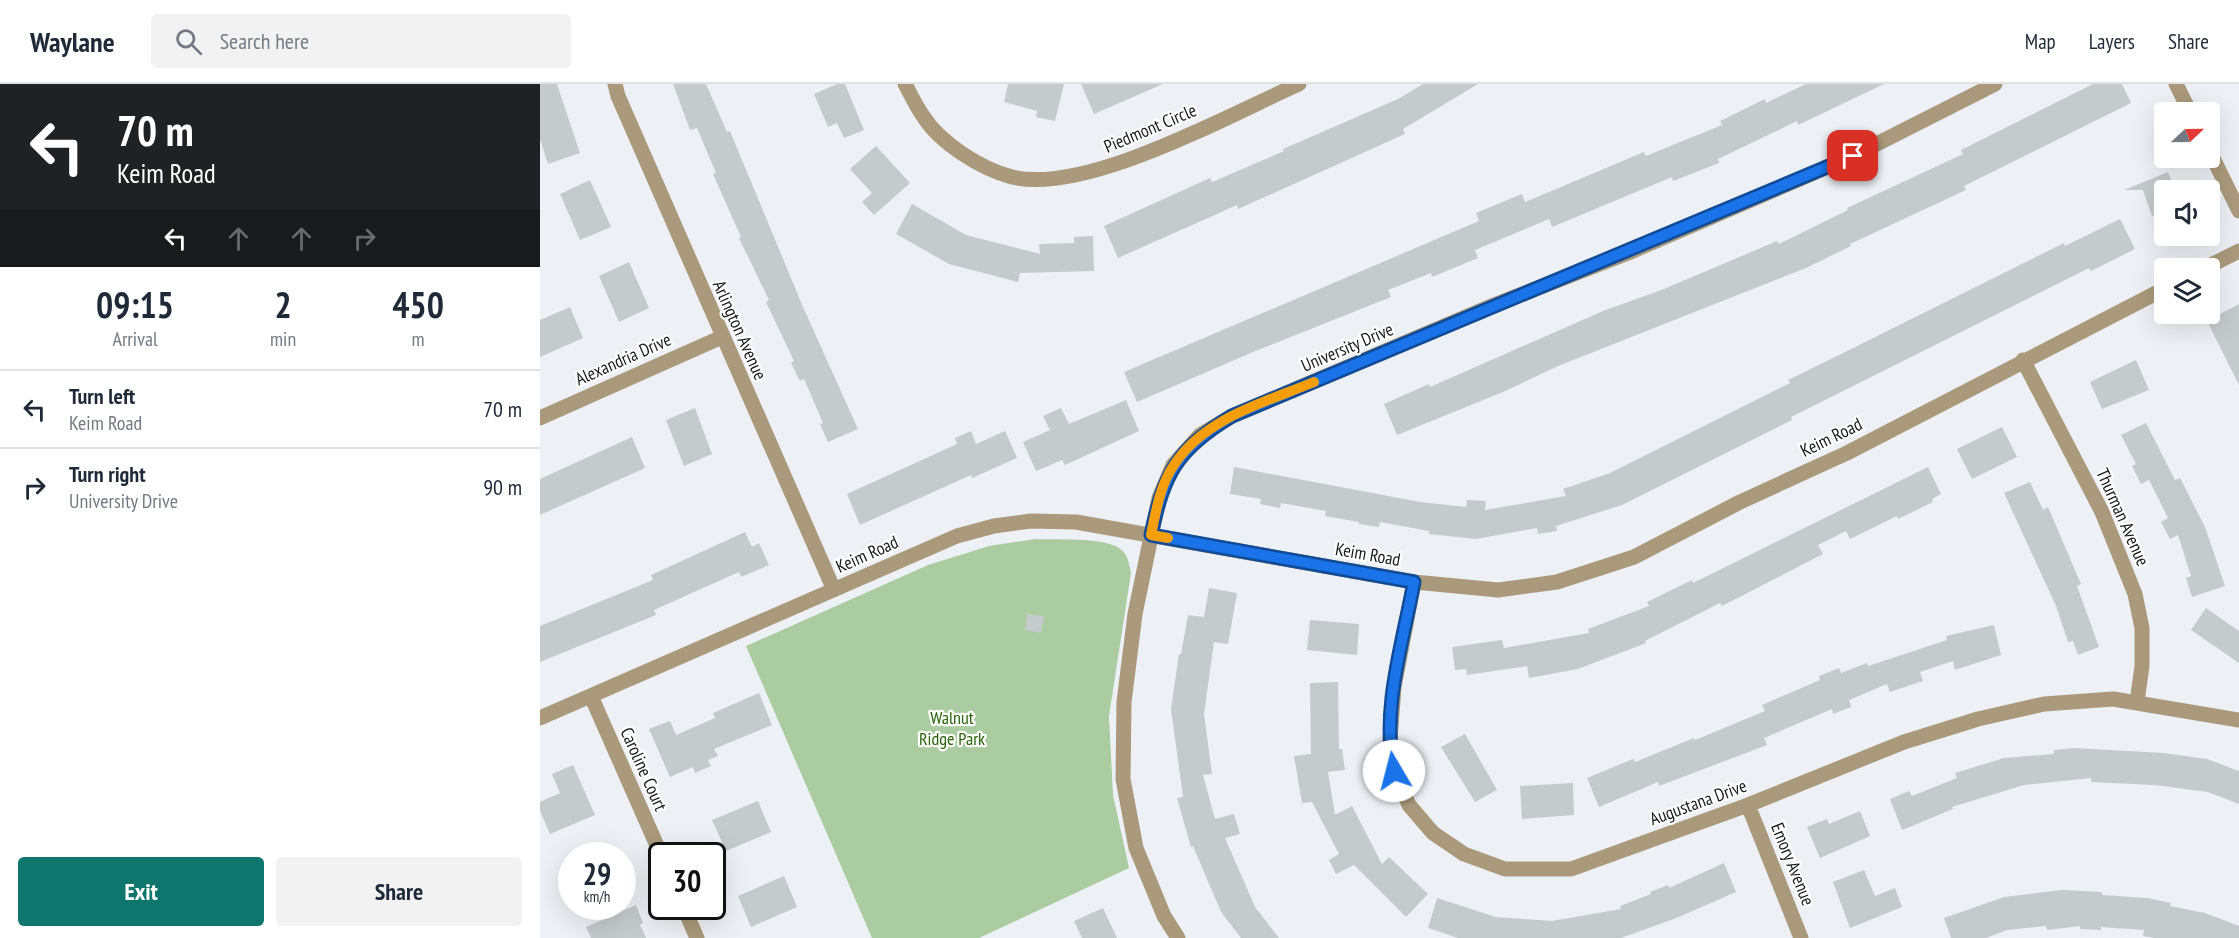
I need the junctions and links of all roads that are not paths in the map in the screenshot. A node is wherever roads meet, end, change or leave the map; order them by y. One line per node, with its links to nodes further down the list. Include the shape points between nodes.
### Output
1 (615, 84): 12 (street, Arlington Avenue)
2 (905, 84): 3 (street, Piedmont Circle, via 924,118 947,142 981,164 1012,177 1059,178 1120,165)
3 (1299, 84)
4 (1995, 84): 15 (street, University Drive, via 1853,156 1232,416 1200,435 1173,465 1159,498)
5 (2176, 84): 6 (street)
6 (2185, 102)
7 (2218, 168): 8 (street)
8 (2239, 211)
9 (2239, 251): 10 (street)
10 (2220, 260)
11 (2154, 294): 13 (street, Keim Road)
12 (722, 337): 14 (street, Alexandria Drive); 17 (street, Arlington Avenue)
13 (2023, 360): 16 (street, Keim Road, via 1634,557 1557,582 1498,590); 19 (street, Thurman Avenue, via 2102,512 2135,594 2142,628)
14 (540, 418)
15 (1151, 535): 16 (street, Keim Road); 17 (street, Keim Road, via 1076,522 1031,520 994,526 957,536); 26 (street, University Drive, via 1135,614 1124,702 1123,779 1136,848 1164,916)
16 (1414, 582): 22 (street, Augustana Drive, via 1394,687 1391,756 1409,805 1432,833 1464,854 1505,870 1571,870)
17 (834, 590): 18 (street, Keim Road)
18 (591, 696): 20 (street, Keim Road); 23 (street, Caroline Court)
19 (2137, 702): 21 (street, Augustana Drive); 22 (street, Augustana Drive, via 2113,699 2044,704 1978,719 1904,742)
20 (540, 718)
21 (2239, 720)
22 (1748, 805): 27 (street, Emory Avenue)
23 (655, 842)
24 (689, 920): 25 (street)
25 (697, 938)
26 (1178, 938)
27 (1802, 938)

